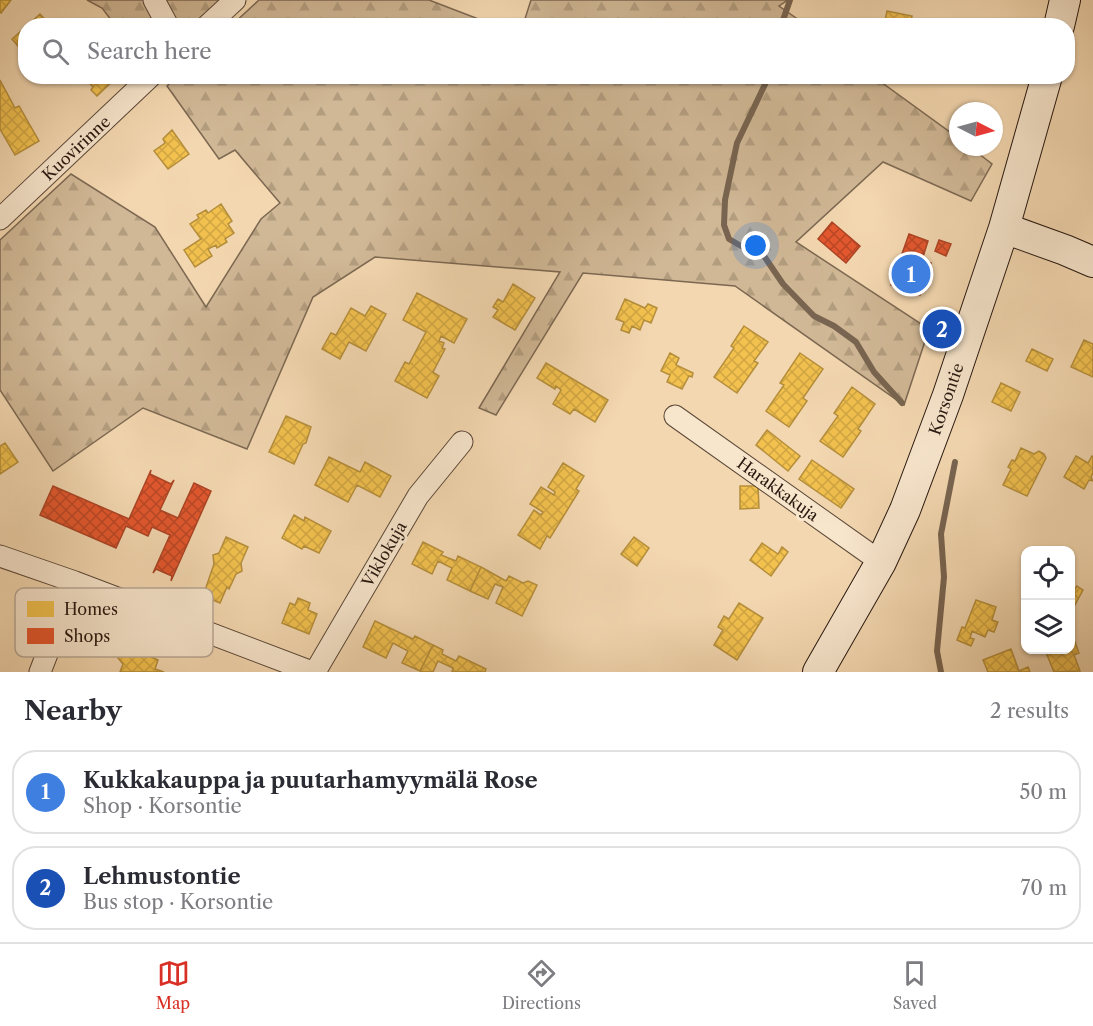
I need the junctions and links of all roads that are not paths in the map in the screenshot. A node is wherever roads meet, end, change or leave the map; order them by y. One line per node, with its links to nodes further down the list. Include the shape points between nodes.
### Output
1 (154, 0): 4 (street)
2 (235, 0): 5 (street)
3 (1065, 0): 6 (main road)
4 (164, 18)
5 (216, 18)
6 (1061, 18)
7 (143, 84): 9 (street, Kuovirinne)
8 (1045, 84): 10 (main road, Korsontie)
9 (0, 219)
10 (1004, 228): 11 (main road); 15 (main road, Korsontie, via 948,395)
11 (1093, 262)
12 (675, 416): 15 (street, Harakkakuja)
13 (462, 442): 22 (street, Viklokuja, via 418,496)
14 (0, 556): 16 (street)
15 (881, 562): 23 (main road, Korsontie)
16 (75, 582): 17 (street); 18 (street)
17 (73, 588)
18 (91, 588)
19 (213, 634): 22 (street)
20 (46, 657): 21 (street)
21 (40, 672)
22 (313, 672)
23 (818, 672)

